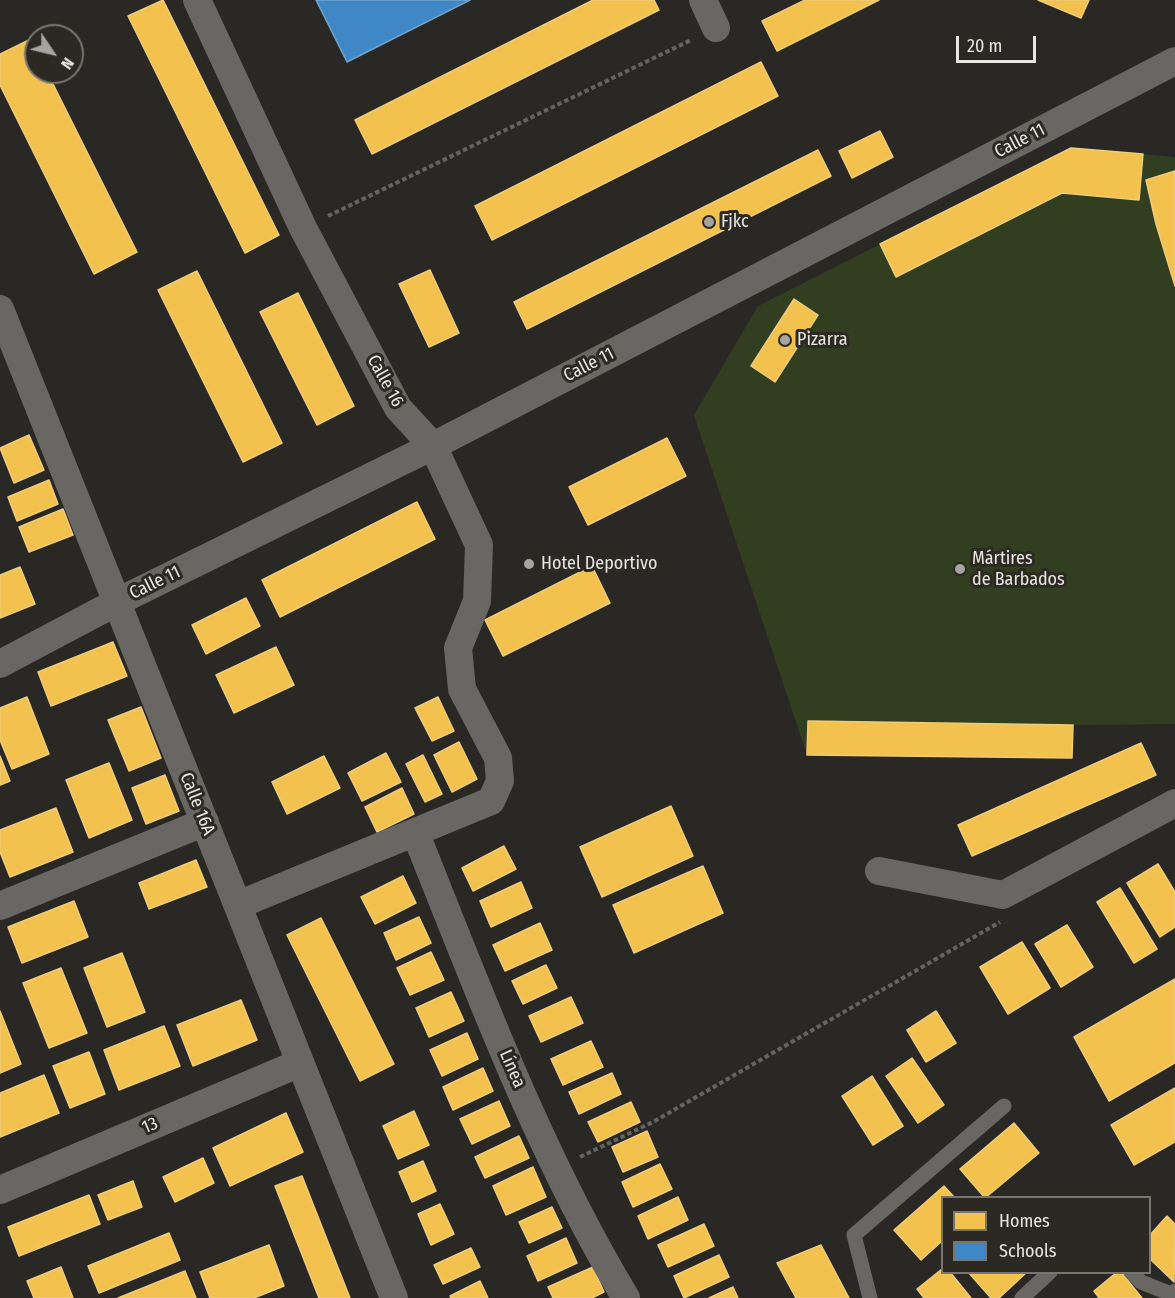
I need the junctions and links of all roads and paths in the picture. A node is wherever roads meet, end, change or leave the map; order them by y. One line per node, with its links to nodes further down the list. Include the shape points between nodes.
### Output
1 (197, 0): 5 (street, Calle 16)
2 (703, 0): 3 (street)
3 (716, 27): 5 (path)
4 (1175, 60): 7 (street, Calle 11)
5 (303, 228): 7 (street, Calle 16, via 398,408)
6 (0, 309): 8 (street, Calle 16A)
7 (433, 446): 8 (street, Calle 11); 12 (street, Calle 16, via 479,545 477,601 458,648 462,689 498,758 500,781 491,801)
8 (117, 602): 9 (street, Calle 11); 11 (street, Calle 16A)
9 (0, 664)
10 (1175, 803): 13 (street, via 1004,895)
11 (205, 822): 14 (street, Calle 16A); 15 (street)
12 (415, 832): 14 (street); 19 (street, Línea, via 496,1034)
13 (879, 871)
14 (238, 905): 17 (street, Calle 16A)
15 (0, 906)
16 (1004, 920): 19 (path, via 654,1122)
17 (300, 1063): 20 (street, 13); 24 (street, Calle 16A)
18 (1004, 1106): 26 (lane, via 854,1235)
19 (557, 1168): 25 (street, Línea)
20 (0, 1190)
21 (1048, 1274): 27 (lane)
22 (1133, 1274): 23 (lane, via 1141,1282 1171,1294)
23 (1175, 1291)
24 (394, 1298)
25 (626, 1298)
26 (870, 1298)
27 (1022, 1298)

